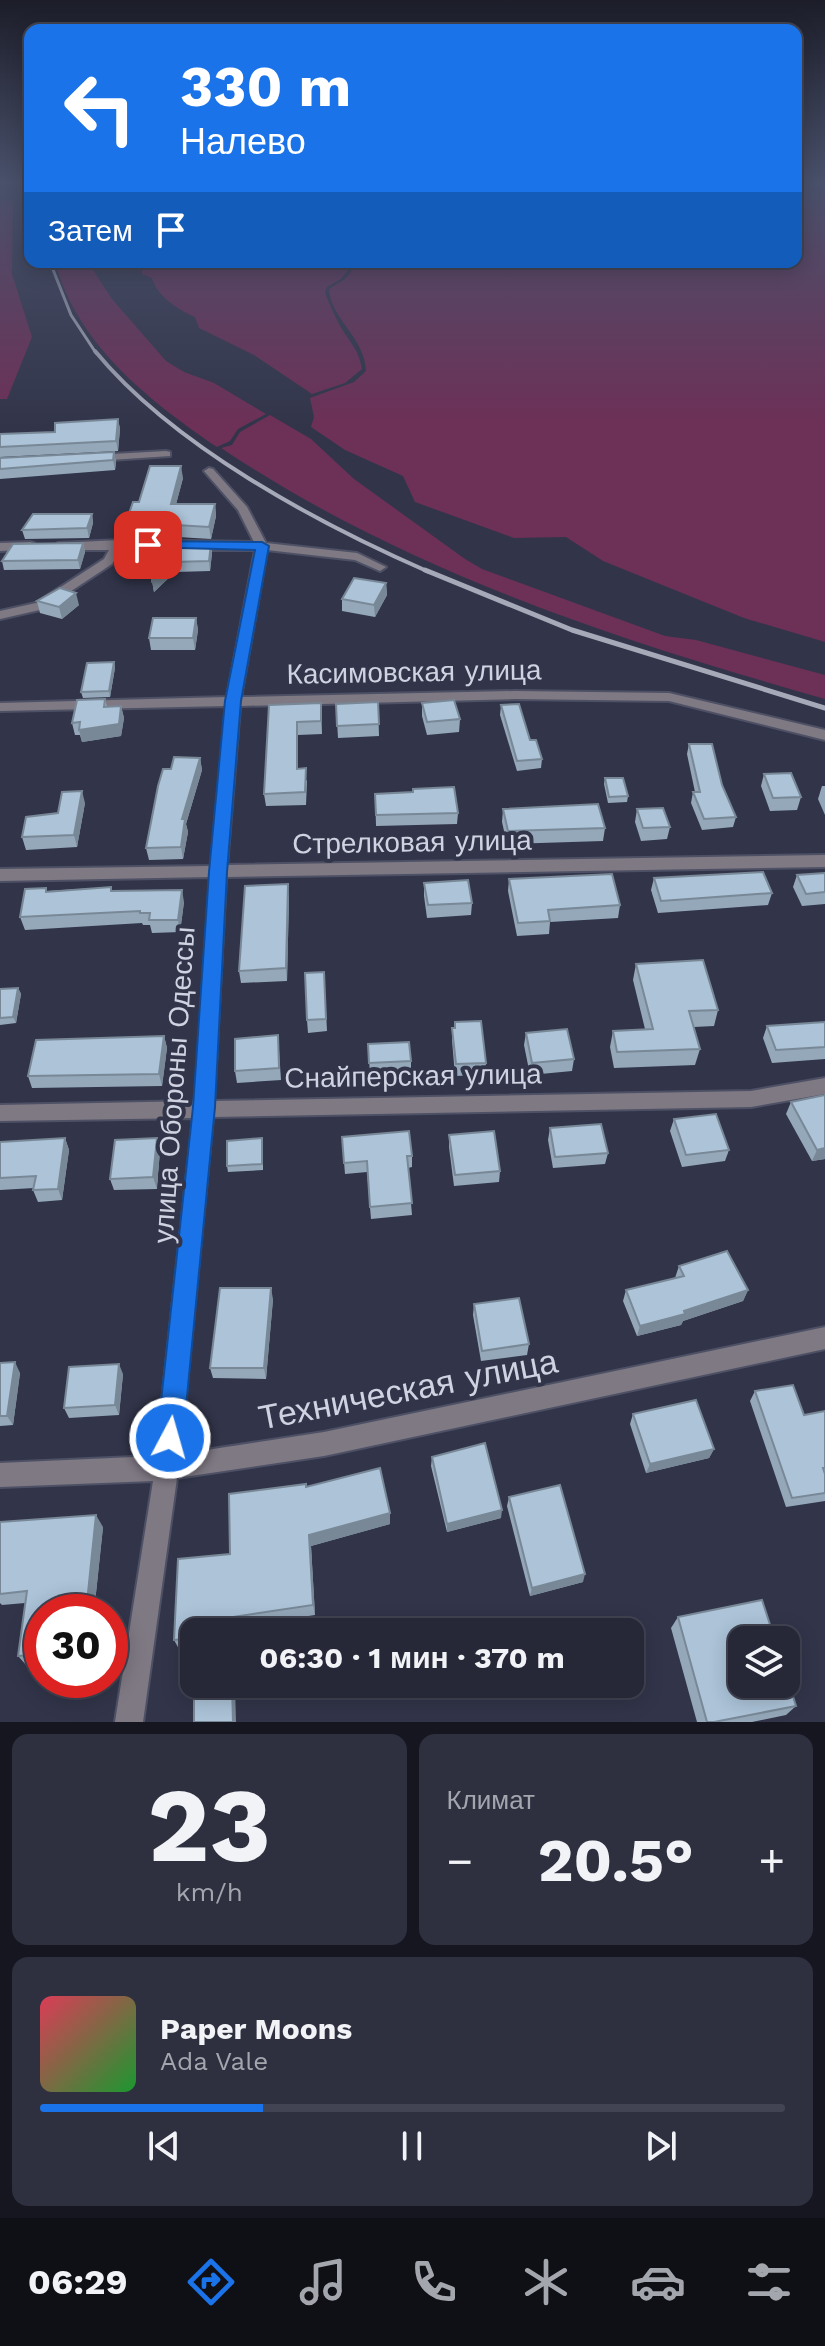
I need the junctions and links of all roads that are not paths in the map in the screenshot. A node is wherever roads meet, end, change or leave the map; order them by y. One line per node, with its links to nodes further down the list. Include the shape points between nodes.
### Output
1 (166, 454): 2 (street)
2 (75, 459)
3 (209, 471): 5 (street, via 243,509)
4 (119, 544): 5 (street); 6 (street); 8 (street, via 108,561 40,606)
5 (262, 546): 7 (street, via 357,557); 9 (street, улица Обороны Одессы)
6 (0, 547)
7 (380, 567)
8 (0, 615)
9 (233, 701): 10 (street, Касимовская улица); 11 (street, Касимовская улица, via 669,697); 13 (street, улица Обороны Одессы)
10 (0, 707)
11 (825, 735)
12 (825, 861): 13 (street, Стрелковая улица)
13 (218, 872): 14 (street, Стрелковая улица); 16 (street, улица Обороны Одессы)
14 (0, 875)
15 (825, 1086): 16 (street, Снайперская улица, via 751,1099)
16 (204, 1107): 17 (street, Снайперская улица); 19 (street, улица Обороны Одессы)
17 (0, 1113)
18 (825, 1338): 19 (street, Техническая улица, via 324,1444)
19 (167, 1468): 20 (street, Техническая улица); 21 (street, улица Обороны Одессы)
20 (0, 1475)
21 (129, 1722)

